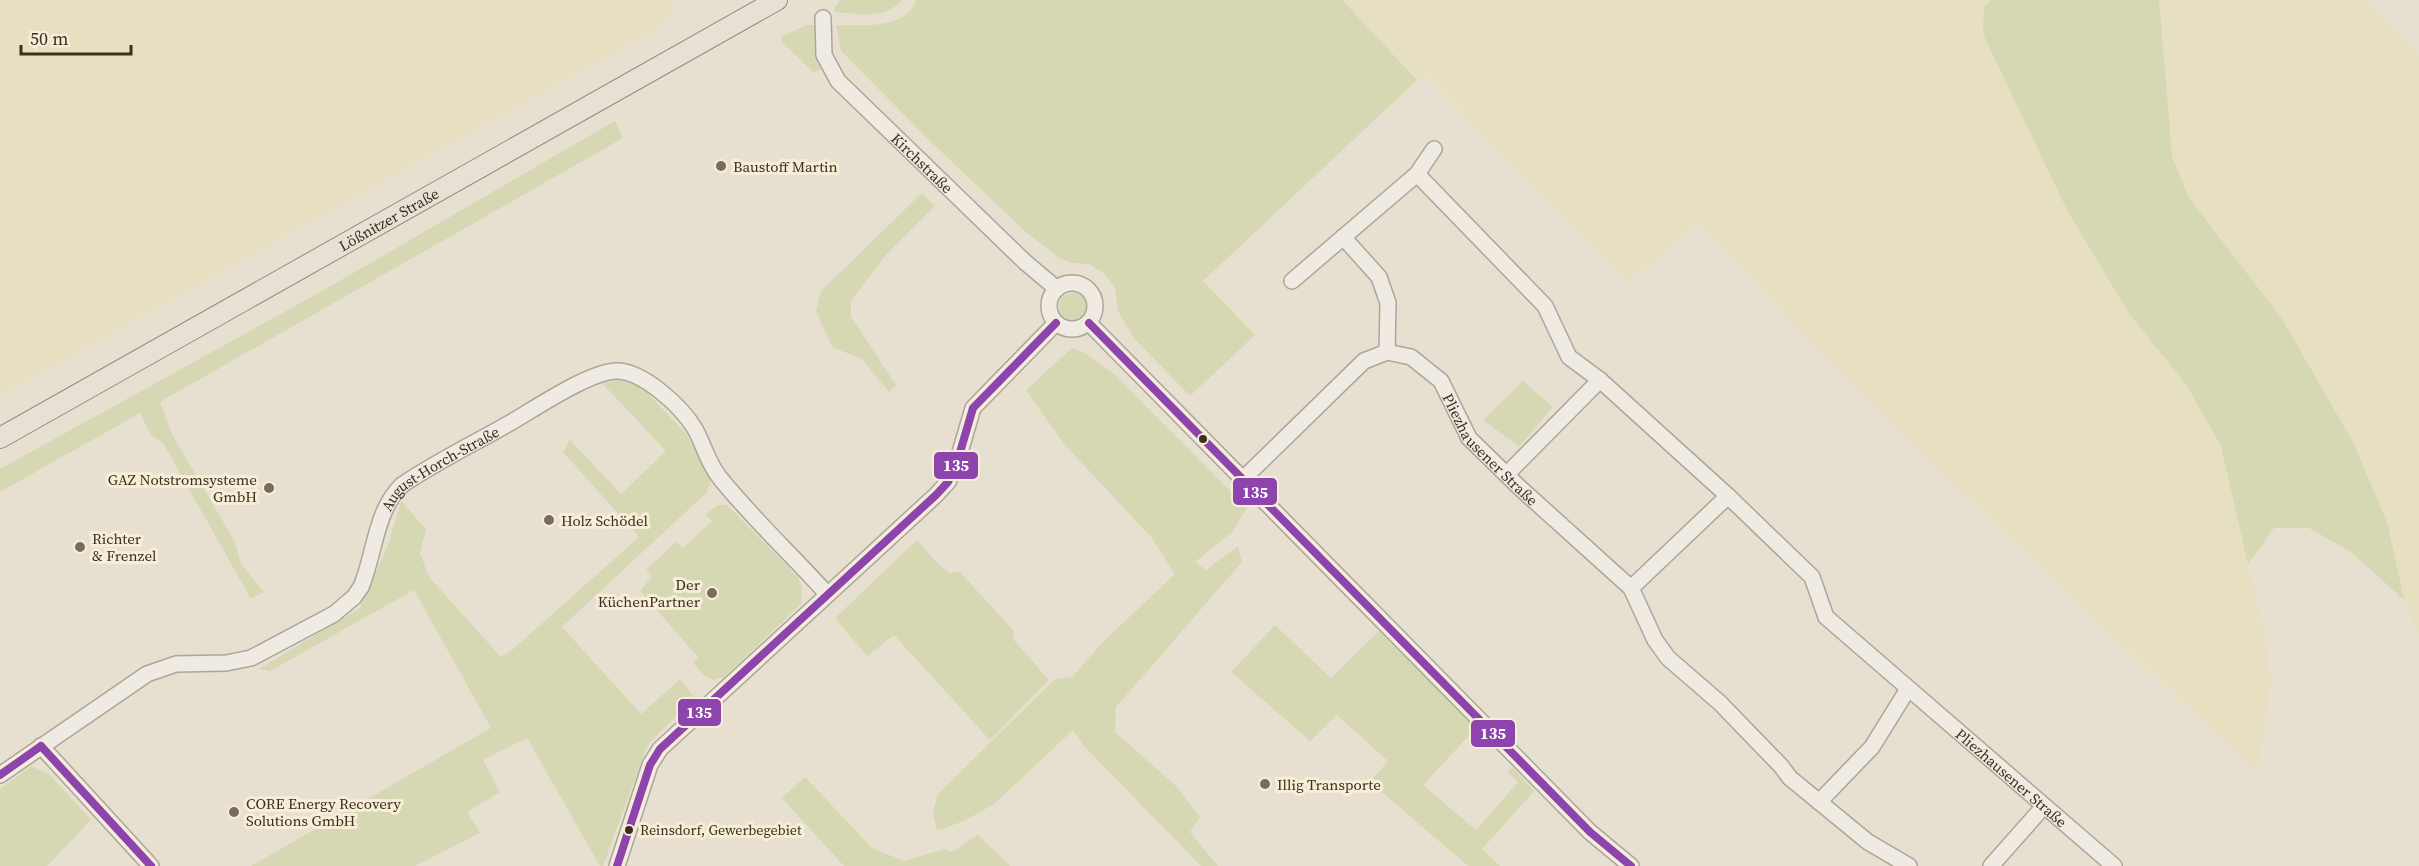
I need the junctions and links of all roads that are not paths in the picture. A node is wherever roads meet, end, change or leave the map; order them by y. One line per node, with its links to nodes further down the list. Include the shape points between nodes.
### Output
1 (777, 0): 12 (main road, Lößnitzer Straße)
2 (823, 18): 7 (street, Kirchstraße, via 824,55 838,81)
3 (1434, 149): 4 (street)
4 (1417, 174): 5 (street); 11 (street, Pliezhausener Straße, via 1545,306 1569,357)
5 (1343, 237): 6 (street); 10 (street, via 1380,277 1388,303)
6 (1292, 280)
7 (1057, 289): 8 (street, via 1049,306); 9 (street, via 1075,283 1089,290 1096,308)
8 (1056, 323): 9 (street, via 1070,329); 17 (street, via 973,408 948,482)
9 (1089, 323): 14 (street)
10 (1387, 352): 13 (street, Pliezhausener Straße, via 1411,357 1441,381 1469,438); 14 (street, via 1365,361)
11 (1600, 380): 13 (street); 15 (street, Pliezhausener Straße)
12 (0, 438)
13 (1507, 474): 16 (street, Pliezhausener Straße)
14 (1243, 479): 25 (street, via 1590,832)
15 (1728, 496): 16 (street); 18 (street, Pliezhausener Straße, via 1812,577 1826,617)
16 (1631, 588): 21 (street, Pliezhausener Straße, via 1655,640 1668,658 1720,703 1790,778)
17 (828, 594): 19 (street, August-Horch-Straße, via 717,475 687,418 642,378 624,371 609,371 402,485 385,508 361,587 334,614 251,658 218,664 176,664 147,674); 24 (street, via 660,749)
18 (1908, 689): 21 (street, via 1872,747); 22 (street, Pliezhausener Straße)
19 (41, 746): 20 (street, August-Horch-Straße); 23 (street)
20 (0, 775)
21 (1820, 802): 26 (street, Pliezhausener Straße, via 1868,842)
22 (2044, 806): 27 (street); 28 (street, Pliezhausener Straße)
23 (151, 866)
24 (617, 866)
25 (1631, 866)
26 (1909, 866)
27 (1991, 866)
28 (2114, 866)

